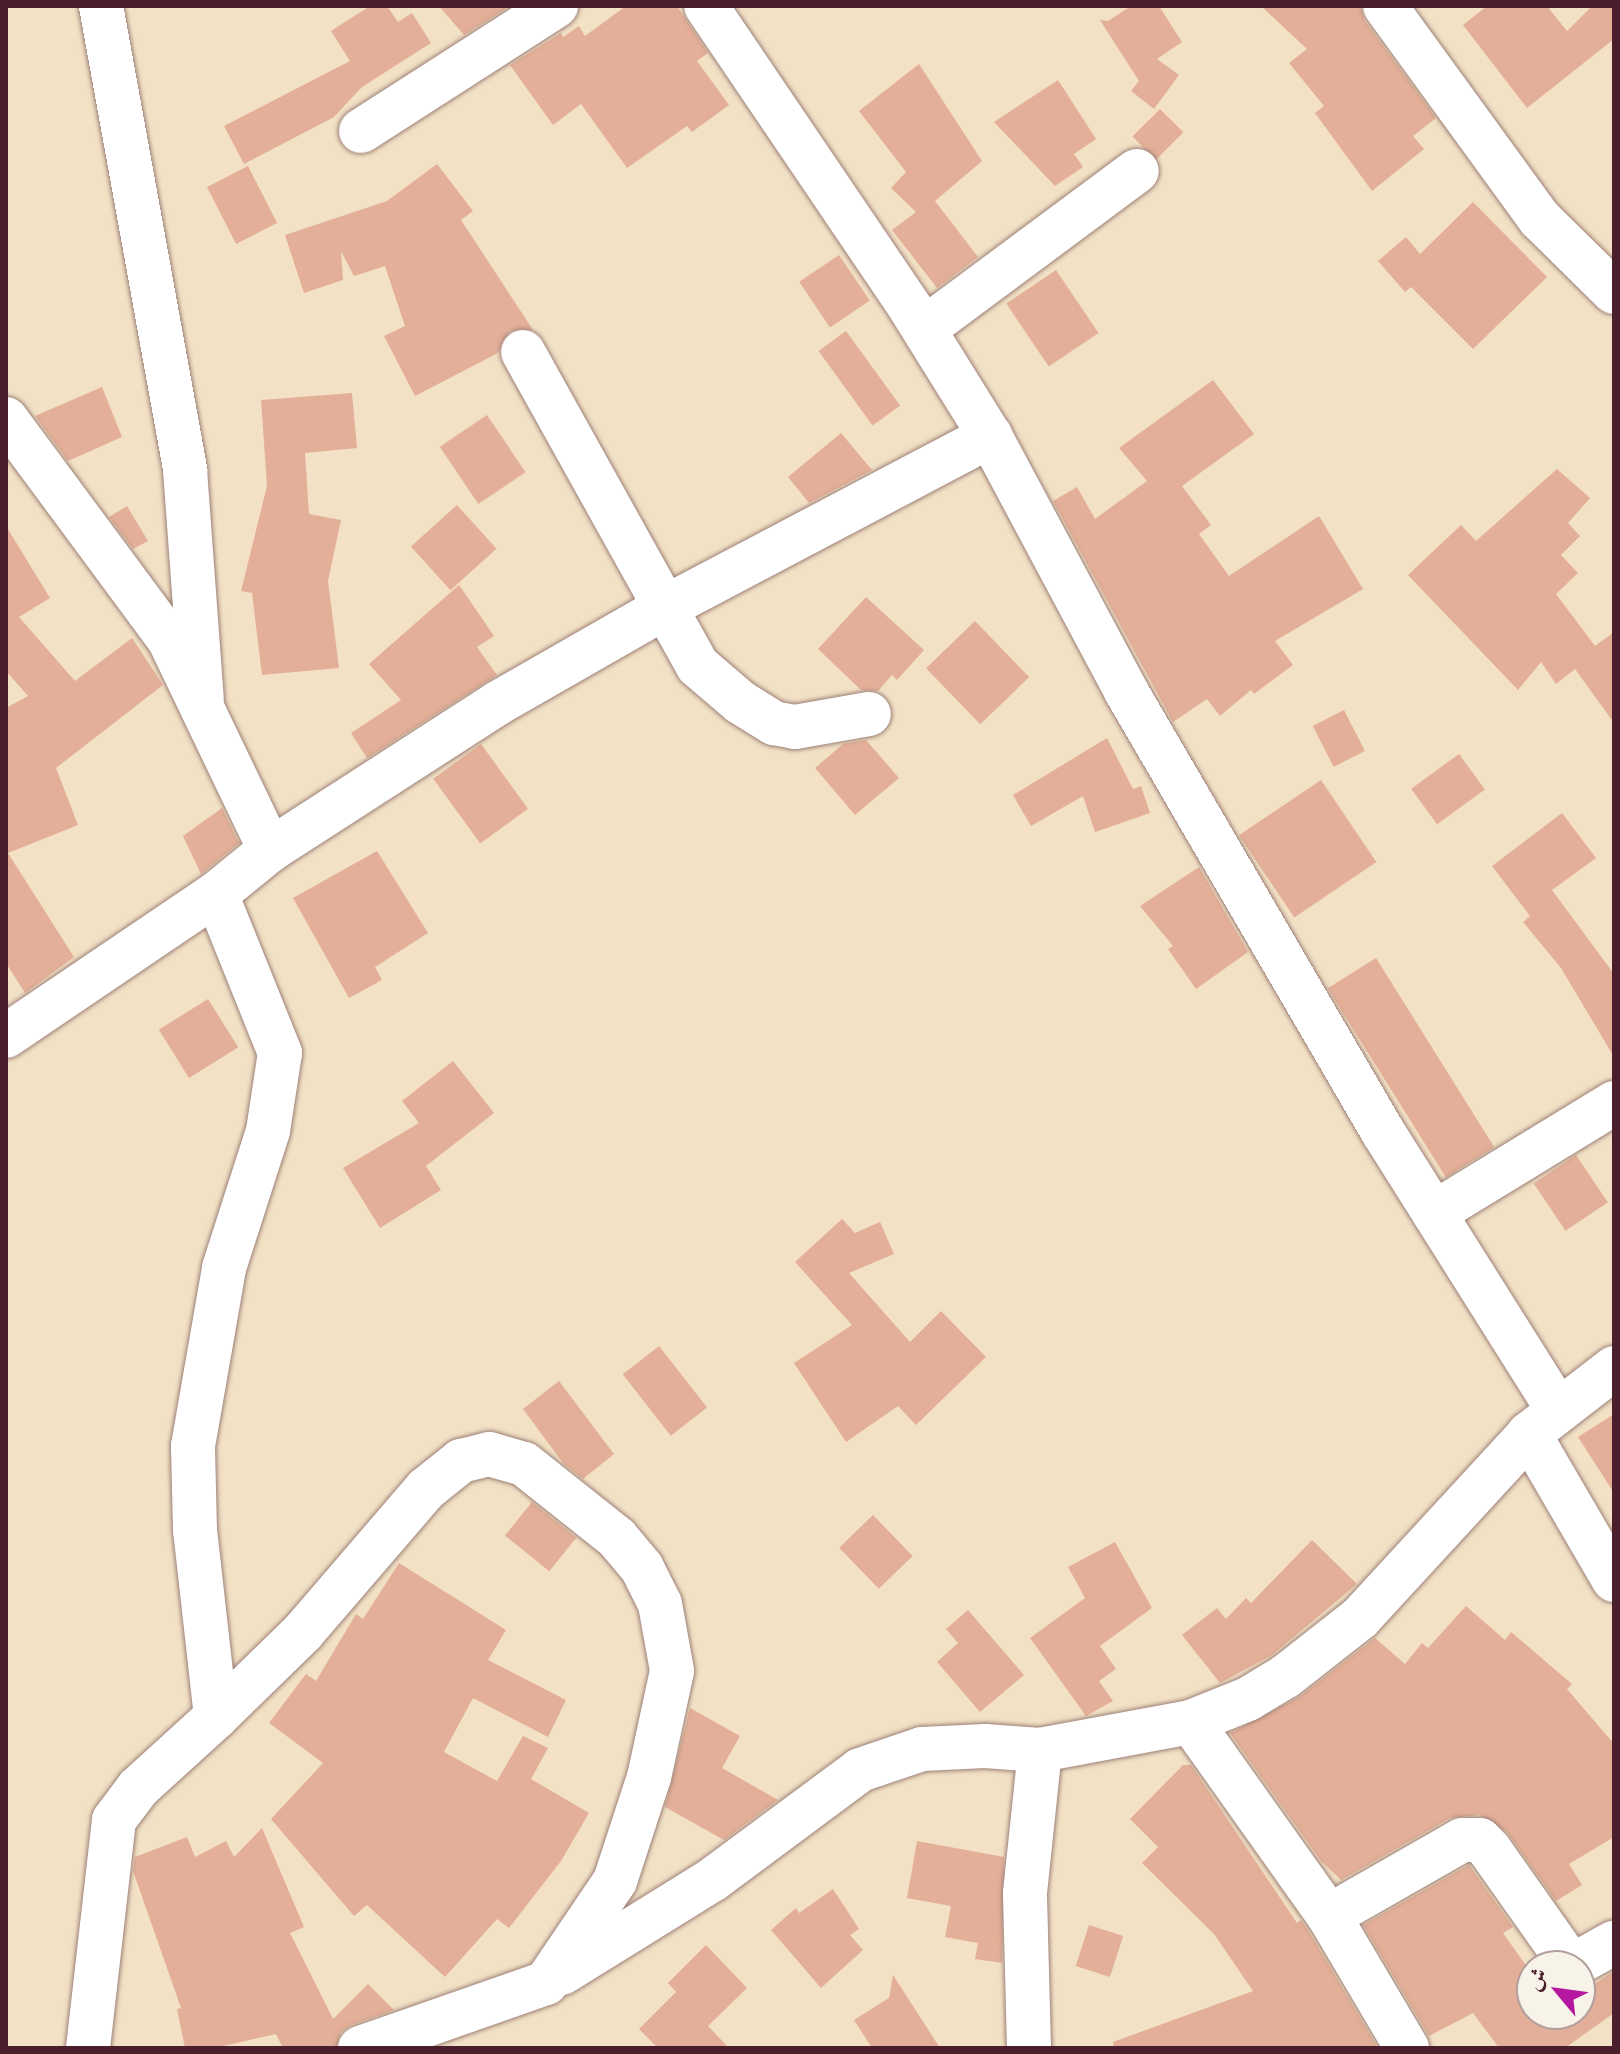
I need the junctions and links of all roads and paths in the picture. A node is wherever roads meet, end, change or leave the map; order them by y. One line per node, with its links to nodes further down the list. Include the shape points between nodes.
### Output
1 (101, 6): 13 (street, via 185,470)
2 (556, 6): 5 (street)
3 (706, 6): 8 (street)
4 (1385, 6): 7 (street, via 1540,219)
5 (361, 131)
6 (1137, 171): 8 (street)
7 (1614, 292)
8 (924, 329): 11 (street)
9 (523, 352): 12 (street)
10 (6, 419): 13 (street, via 122,572)
11 (990, 436): 12 (street); 19 (street, via 1126,691)
12 (664, 608): 14 (street, via 698,666 774,723 795,727); 15 (street, via 498,703)
13 (202, 699): 15 (street)
14 (869, 714)
15 (270, 850): 16 (street)
16 (216, 894): 17 (street); 23 (street, via 280,1053 268,1131 224,1268 193,1446 195,1530)
17 (6, 1036)
18 (1614, 1103): 19 (street)
19 (1434, 1213): 21 (street)
20 (1614, 1368): 21 (street)
21 (1543, 1422): 22 (street); 24 (street, via 1360,1618 1261,1691)
22 (1614, 1580)
23 (216, 1717): 28 (street, via 303,1632 426,1489 461,1461 489,1454 524,1464 617,1538 642,1568 660,1604 672,1671 649,1777 615,1881); 29 (street, via 138,1788 114,1820)
24 (1191, 1722): 25 (street); 26 (street)
25 (1040, 1750): 28 (street, via 922,1749 860,1770 712,1880); 31 (street, via 1025,1893)
26 (1329, 1916): 27 (street, via 1474,1839 1489,1849 1566,1958 1581,1961); 32 (street)
27 (1614, 1943)
28 (546, 1983): 30 (street)
29 (88, 2048)
30 (360, 2048)
31 (1029, 2048)
32 (1407, 2048)

